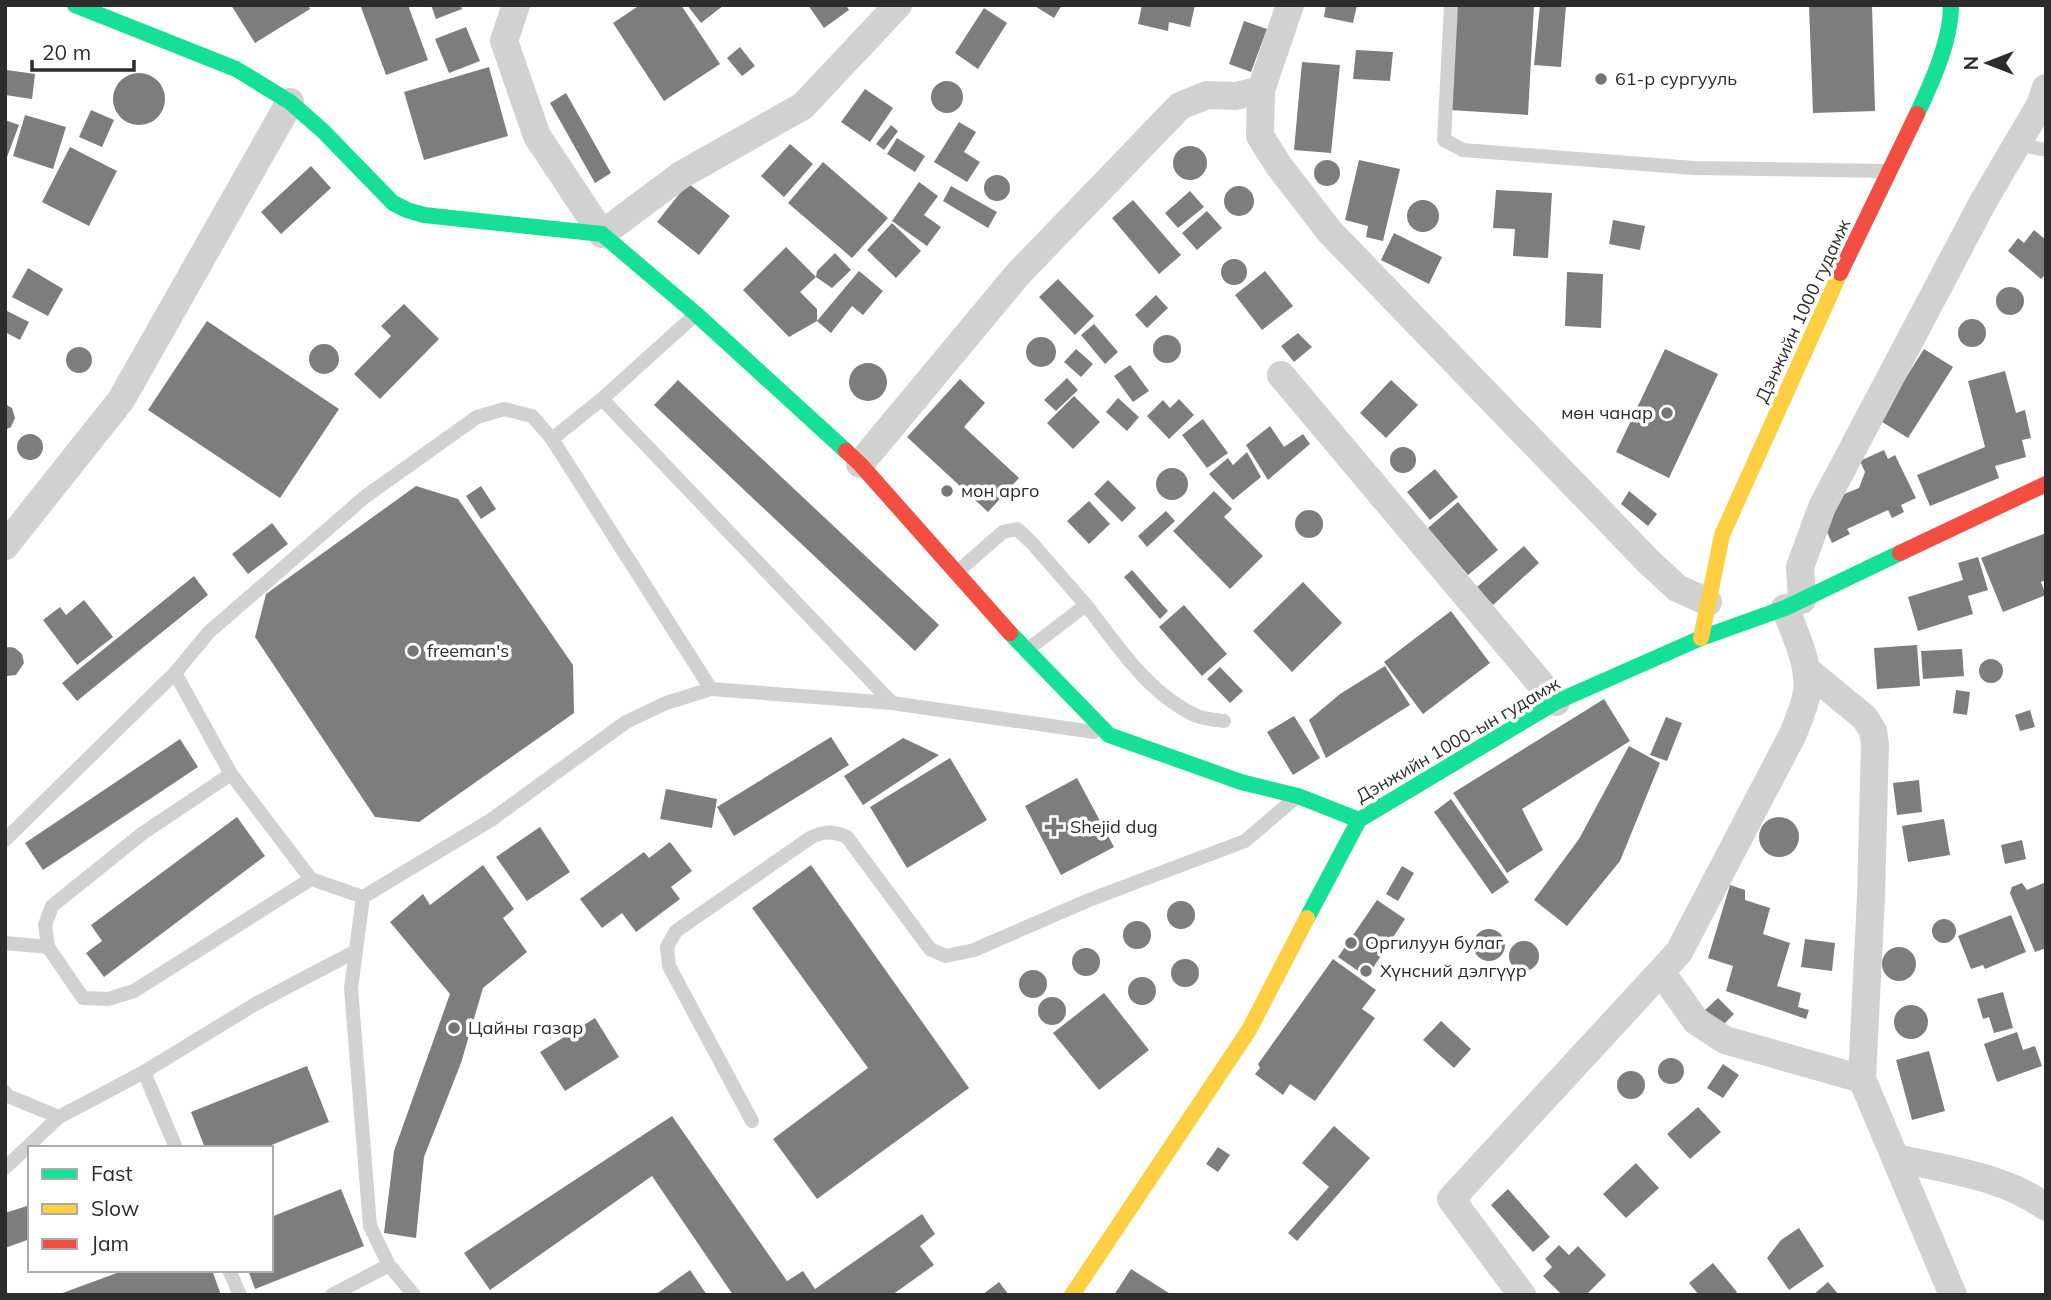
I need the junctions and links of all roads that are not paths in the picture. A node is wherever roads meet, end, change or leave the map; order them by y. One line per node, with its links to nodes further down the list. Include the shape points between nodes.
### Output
1 (75, 5): 9 (street, via 236,69)
2 (516, 5): 13 (street, via 504,41 537,136)
3 (898, 5): 13 (street, via 803,106 681,175)
4 (1290, 5): 8 (street)
5 (1451, 5): 12 (lane, via 1444,140 1463,150 1694,168)
6 (1951, 5): 12 (street, Дэнжийн 1000 гудамж, via 1951,22 1932,82)
7 (2046, 88): 10 (street)
8 (1261, 90): 18 (street, via 1236,96 1207,95 1180,106 1018,274); 22 (street, via 1260,136 1330,232 1648,561 1677,588)
9 (290, 102): 13 (street, via 393,204 407,210); 20 (street, via 121,401)
10 (2017, 144): 11 (lane); 23 (street, via 1822,507 1800,567)
11 (2046, 150)
12 (1891, 172): 22 (street, Дэнжийн 1000 гудамж, via 1833,286 1722,535)
13 (602, 234): 14 (street)
14 (696, 314): 16 (lane); 18 (street)
15 (1282, 375): 30 (street)
16 (602, 399): 17 (lane); 31 (lane)
17 (552, 439): 28 (lane, via 532,416 504,409 477,417 366,496 209,632); 29 (lane)
18 (860, 464): 21 (street)
19 (2046, 484): 23 (street, Дэнжийн 1000-ын гудамж)
20 (5, 546)
21 (956, 572): 24 (lane, via 1003,532 1017,529); 26 (street)
22 (1708, 602): 25 (street, Дэнжийн 1000 гудамж)
23 (1793, 604): 25 (street, Дэнжийн 1000-ын гудамж); 27 (street)
24 (1086, 605): 26 (lane); 32 (lane, via 1159,693 1199,717)
25 (1701, 638): 30 (street, Дэнжийн 1000-ын гудамж)
26 (1026, 651): 33 (street)
27 (1808, 671): 43 (street, via 1807,694 1793,734 1679,953); 45 (street, via 1865,719 1875,744)
28 (175, 673): 34 (lane); 37 (lane)
29 (711, 690): 31 (lane); 39 (lane, via 666,703 626,722 491,820)
30 (1556, 702): 36 (street, Дэнжийн 1000-ын гудамж)
31 (892, 703): 33 (lane)
32 (1224, 721)
33 (1109, 735): 35 (street, via 1241,782)
34 (231, 774): 38 (lane); 41 (lane, via 143,833 52,906 45,925)
35 (1298, 796): 36 (street); 48 (lane, via 1245,841 974,950 946,956 930,949 847,837 835,832 810,838 676,931 667,947 669,966)
36 (1359, 820): 60 (street, Дэнжийн 1000-ын гудамж, via 1249,1030)
37 (5, 840)
38 (311, 879): 39 (lane); 41 (lane, via 134,990 108,999 83,998)
39 (363, 897): 42 (lane)
40 (5, 943): 41 (lane)
41 (48, 947)
42 (356, 951): 44 (lane, via 257,1003); 55 (lane, via 351,988 370,1226)
43 (1661, 972): 45 (street, via 1696,1021 1724,1040); 61 (street, via 1451,1199)
44 (144, 1072): 47 (lane); 51 (lane)
45 (1863, 1079): 52 (street)
46 (5, 1092): 47 (lane)
47 (59, 1117): 49 (lane)
48 (752, 1121)
49 (28, 1146)
50 (28, 1146): 53 (lane)
51 (175, 1146)
52 (1897, 1158): 54 (street, via 1999,1182); 62 (street)
53 (5, 1168)
54 (2046, 1207)
55 (389, 1265): 58 (lane); 59 (lane)
56 (230, 1272): 57 (lane)
57 (240, 1295)
58 (332, 1295)
59 (414, 1295)
60 (1072, 1295)
61 (1522, 1295)
62 (1953, 1295)

